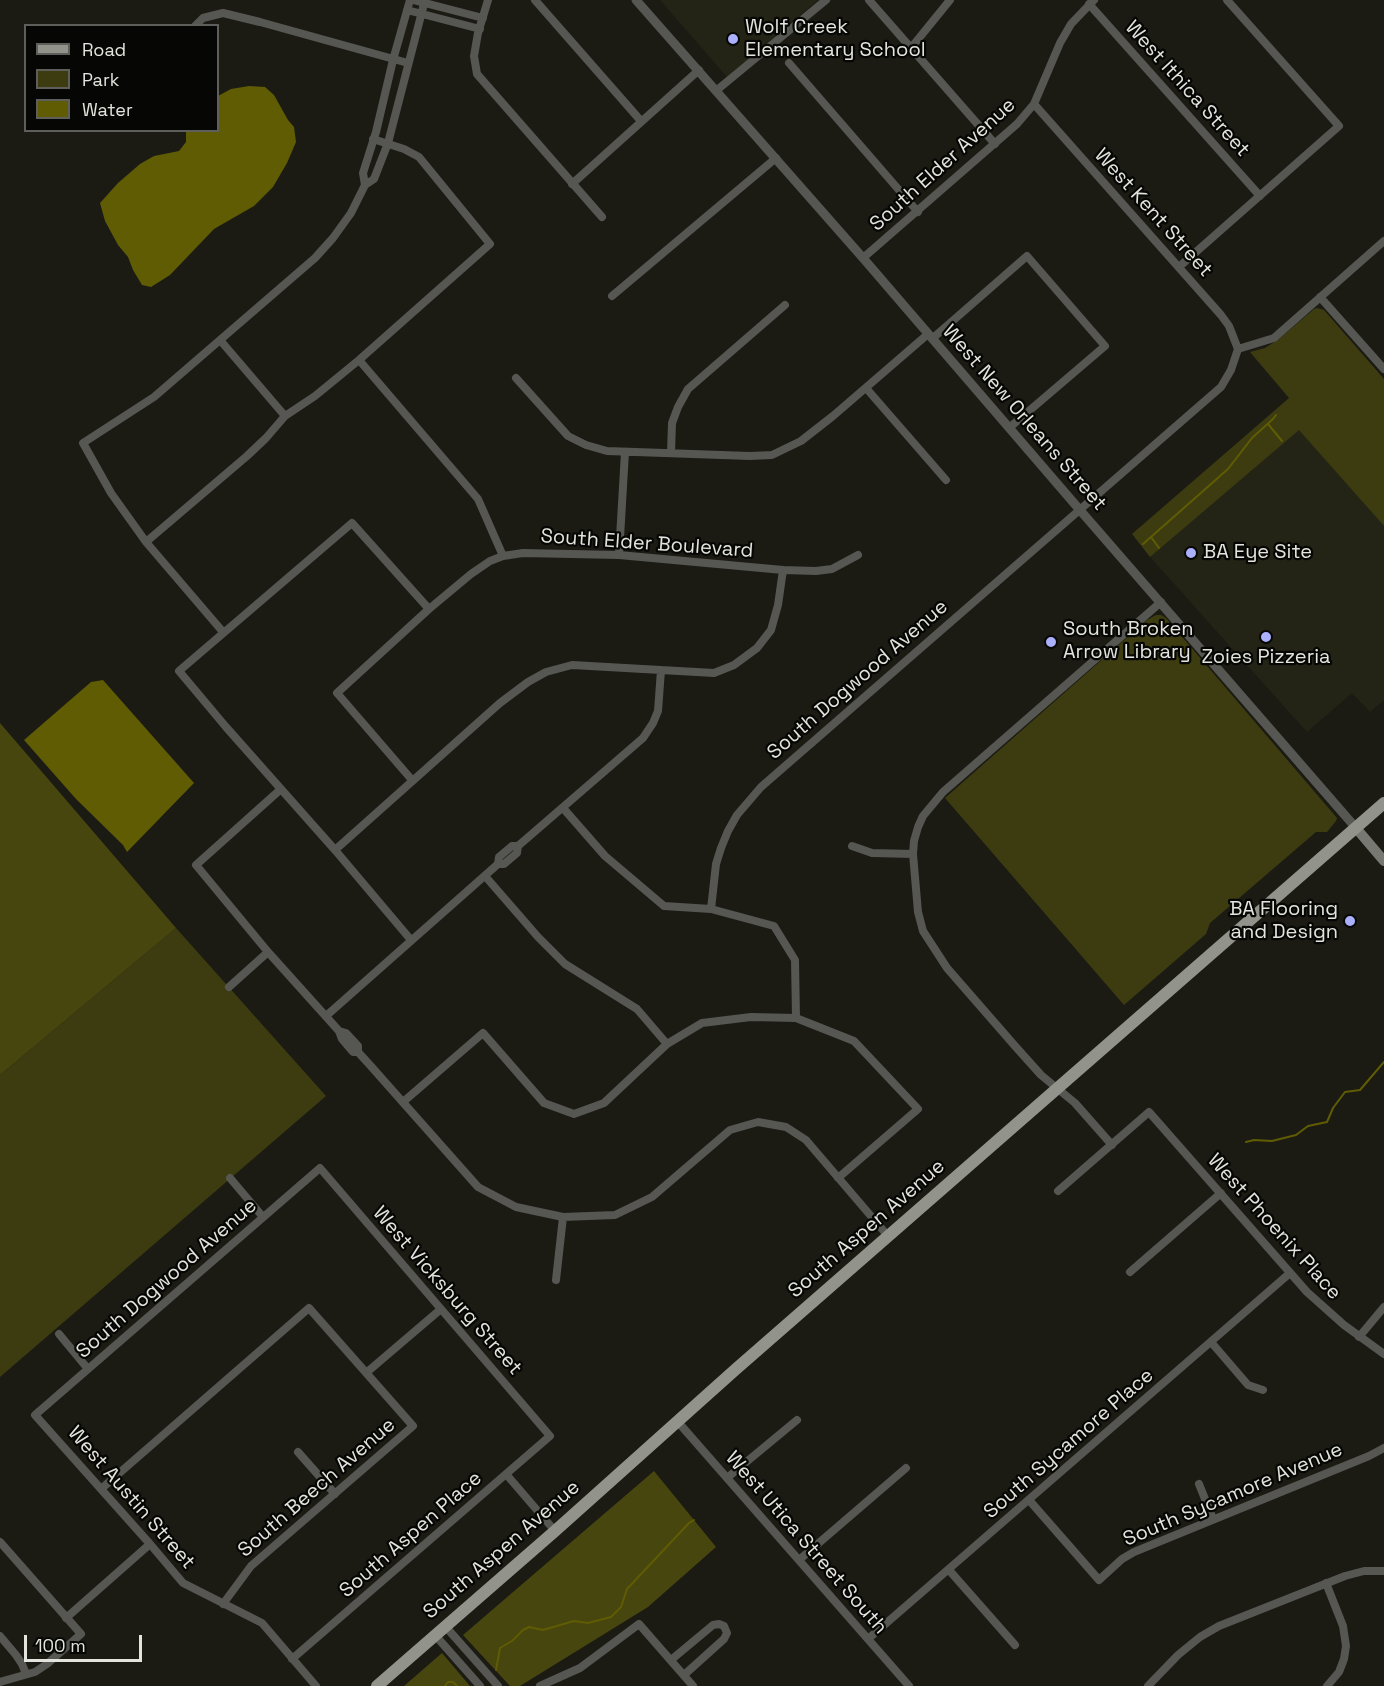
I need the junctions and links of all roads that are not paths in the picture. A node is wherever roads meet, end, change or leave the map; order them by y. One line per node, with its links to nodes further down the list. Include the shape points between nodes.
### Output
1 (411, 0): 9 (street); 11 (street)
2 (488, 0): 14 (street)
3 (536, 0): 25 (street)
4 (636, 0): 22 (street, West New Orleans Street)
5 (826, 0): 23 (street)
6 (869, 0): 18 (street)
7 (950, 0): 18 (street)
8 (1227, 0): 32 (street, via 1339,126)
9 (425, 2): 12 (street); 13 (street)
10 (1091, 2): 24 (street, South Elder Avenue, via 1060,43); 32 (street, West Ithica Street)
11 (407, 10): 13 (street); 19 (street)
12 (455, 11): 14 (street); 15 (street)
13 (422, 14): 15 (street); 20 (street)
14 (483, 18): 17 (street)
15 (452, 22): 17 (street)
16 (197, 24): 19 (street, via 203,18 223,13)
17 (480, 29): 30 (street, via 474,56 477,74)
18 (911, 48): 28 (street)
19 (393, 60): 20 (street); 26 (street)
20 (408, 63): 27 (street)
21 (789, 63): 33 (street)
22 (699, 70): 23 (street, West New Orleans Street); 25 (street)
23 (717, 90): 29 (street, West New Orleans Street)
24 (1034, 104): 28 (street, South Elder Avenue); 37 (street, West Kent Street)
25 (641, 121): 30 (street)
26 (374, 139): 27 (street); 31 (street, via 363,173)
27 (388, 143): 31 (street, via 374,178); 44 (street, via 419,157 490,244)
28 (995, 144): 33 (street, South Elder Avenue)
29 (776, 158): 36 (street, West New Orleans Street); 38 (street)
30 (572, 184): 34 (street)
31 (365, 185): 42 (street, via 351,213 315,258)
32 (1260, 196): 37 (street)
33 (918, 212): 36 (street, South Elder Avenue)
34 (602, 217)
35 (1384, 241): 39 (street)
36 (863, 258): 41 (street, West New Orleans Street)
37 (1180, 266): 43 (street, West Kent Street, via 1229,326)
38 (612, 296)
39 (1320, 297): 43 (street, via 1274,338); 45 (street)
40 (785, 305): 51 (street, via 688,389 672,423)
41 (930, 336): 47 (street); 49 (street, West New Orleans Street); 49 (street, via 1027,256 1105,346)
42 (220, 340): 48 (street); 54 (street, via 154,397 83,443 111,493)
43 (1238, 349): 53 (street, South Dogwood Avenue, via 1221,387)
44 (359, 360): 48 (street); 55 (street, via 478,499)
45 (1384, 369)
46 (516, 378): 50 (street, via 568,436 607,451)
47 (866, 388): 51 (street, via 801,441 772,455); 52 (street)
48 (285, 416): 54 (street, via 247,456)
49 (1009, 428): 53 (street, West New Orleans Street)
50 (625, 452): 51 (street); 56 (street)
51 (671, 453)
52 (946, 480)
53 (1079, 510): 59 (street, West New Orleans Street); 73 (street, South Dogwood Avenue, via 747,802 721,848)
54 (146, 542): 61 (street)
55 (503, 555): 56 (street, South Elder Boulevard); 60 (street, South Elder Boulevard, via 471,574)
56 (620, 555): 58 (street, South Elder Boulevard)
57 (858, 555): 58 (street, South Elder Boulevard, via 832,569)
58 (783, 570): 62 (street, via 771,630 757,648 714,674)
59 (1161, 602): 67 (street, West New Orleans Street); 70 (street, via 943,792 923,816)
60 (429, 609): 61 (street, via 352,523); 63 (street, South Elder Boulevard, via 337,693)
61 (223, 632): 64 (street, via 179,671)
62 (661, 670): 63 (street, via 572,665 546,672 500,703); 66 (street, via 658,711 644,738)
63 (412, 780): 69 (street)
64 (281, 789): 69 (street); 75 (street, via 196,865)
65 (1384, 803): 67 (main road, South Aspen Avenue)
66 (563, 808): 72 (street, via 518,846 517,853); 73 (street, via 605,856 664,906)
67 (1356, 828): 71 (main road, West New Orleans Street); 80 (main road, South Aspen Avenue)
68 (852, 846): 70 (street, via 872,853)
69 (335, 850): 74 (street)
70 (913, 854): 80 (street, via 922,930 947,968)
71 (1384, 861)
72 (485, 876): 74 (street); 79 (street, via 565,963 637,1009)
73 (711, 909): 78 (street, via 774,926 795,960)
74 (411, 940): 77 (street)
75 (268, 951): 76 (street); 77 (street)
76 (229, 987)
77 (326, 1016): 81 (street, via 339,1031 346,1033)
78 (796, 1018): 79 (street, via 751,1017 702,1023); 85 (street, via 854,1041 918,1109)
79 (667, 1044): 81 (street, via 604,1103 574,1114 544,1103 483,1033)
80 (1057, 1089): 82 (street); 90 (main road, South Aspen Avenue)
81 (403, 1102): 89 (street, via 478,1187 516,1207)
82 (1112, 1144): 86 (street); 87 (street, West Phoenix Place, via 1149,1112)
83 (320, 1168): 88 (street, South Dogwood Avenue); 95 (street, West Vicksburg Street)
84 (230, 1178): 88 (street)
85 (838, 1178): 89 (street, via 806,1140 786,1127 758,1122 730,1130 652,1197 615,1215); 90 (street)
86 (1058, 1191)
87 (1221, 1193): 91 (street); 92 (street, West Phoenix Place)
88 (263, 1217): 100 (street, South Dogwood Avenue)
89 (563, 1217): 93 (street)
90 (888, 1236): 105 (main road, South Aspen Avenue)
91 (1130, 1272)
92 (1290, 1273): 97 (street, West Phoenix Place, via 1318,1304); 98 (street, South Sycamore Place)
93 (556, 1280)
94 (1384, 1307): 97 (street)
95 (441, 1309): 101 (street); 106 (street, West Vicksburg Street)
96 (59, 1334): 100 (street)
97 (1359, 1337): 99 (street, West Phoenix Place)
98 (1211, 1342): 102 (street, via 1248,1384); 115 (street, South Sycamore Place)
99 (1384, 1354)
100 (88, 1369): 103 (street, South Dogwood Avenue)
101 (366, 1372): 113 (street, via 309,1308); 114 (street, South Beech Avenue, via 412,1426)
102 (1263, 1390)
103 (35, 1415): 113 (street, West Austin Street)
104 (797, 1420): 111 (street)
105 (678, 1422): 111 (street, West Utica Street South); 117 (main road, South Aspen Avenue)
106 (550, 1436): 110 (street, South Aspen Place)
107 (1384, 1448): 116 (street, South Sycamore Avenue)
108 (298, 1452): 114 (street)
109 (906, 1468): 120 (street)
110 (506, 1474): 117 (street); 131 (street, South Aspen Place)
111 (728, 1478): 120 (street, West Utica Street South)
112 (1199, 1484): 116 (street)
113 (101, 1489): 119 (street, West Austin Street)
114 (335, 1494): 124 (street, South Beech Avenue, via 251,1566)
115 (1029, 1500): 116 (street, South Sycamore Avenue, via 1099,1580 1134,1552); 121 (street, South Sycamore Place)
116 (1213, 1520)
117 (555, 1531): 126 (main road, South Aspen Avenue)
118 (0, 1542): 125 (street)
119 (150, 1544): 124 (street, West Austin Street, via 183,1583); 125 (street)
120 (799, 1560): 129 (street, West Utica Street South)
121 (949, 1570): 129 (street, South Sycamore Place); 130 (street)
122 (1384, 1571): 123 (street, via 1354,1573)
123 (1326, 1583): 144 (street, via 1219,1626 1178,1655); 145 (street, via 1343,1626 1346,1646 1339,1672)
124 (223, 1604): 131 (street, West Austin Street, via 262,1623)
125 (66, 1617): 133 (street, via 81,1635 47,1664)
126 (445, 1626): 127 (main road, South Aspen Avenue); 140 (street)
127 (435, 1635): 138 (main road, South Aspen Avenue); 139 (street)
128 (0, 1636): 133 (street)
129 (868, 1639): 143 (street, West Utica Street South)
130 (1015, 1645)
131 (292, 1659): 137 (street, West Austin Street)
132 (671, 1660): 134 (street); 134 (street, via 713,1625 724,1626 724,1639); 136 (street, via 639,1624 580,1668)
133 (26, 1674): 135 (street)
134 (684, 1675): 142 (street)
135 (0, 1682)
136 (551, 1684): 141 (street)
137 (316, 1686)
138 (377, 1686)
139 (480, 1686)
140 (498, 1686)
141 (540, 1686)
142 (693, 1686)
143 (909, 1686)
144 (1148, 1686)
145 (1327, 1686)

